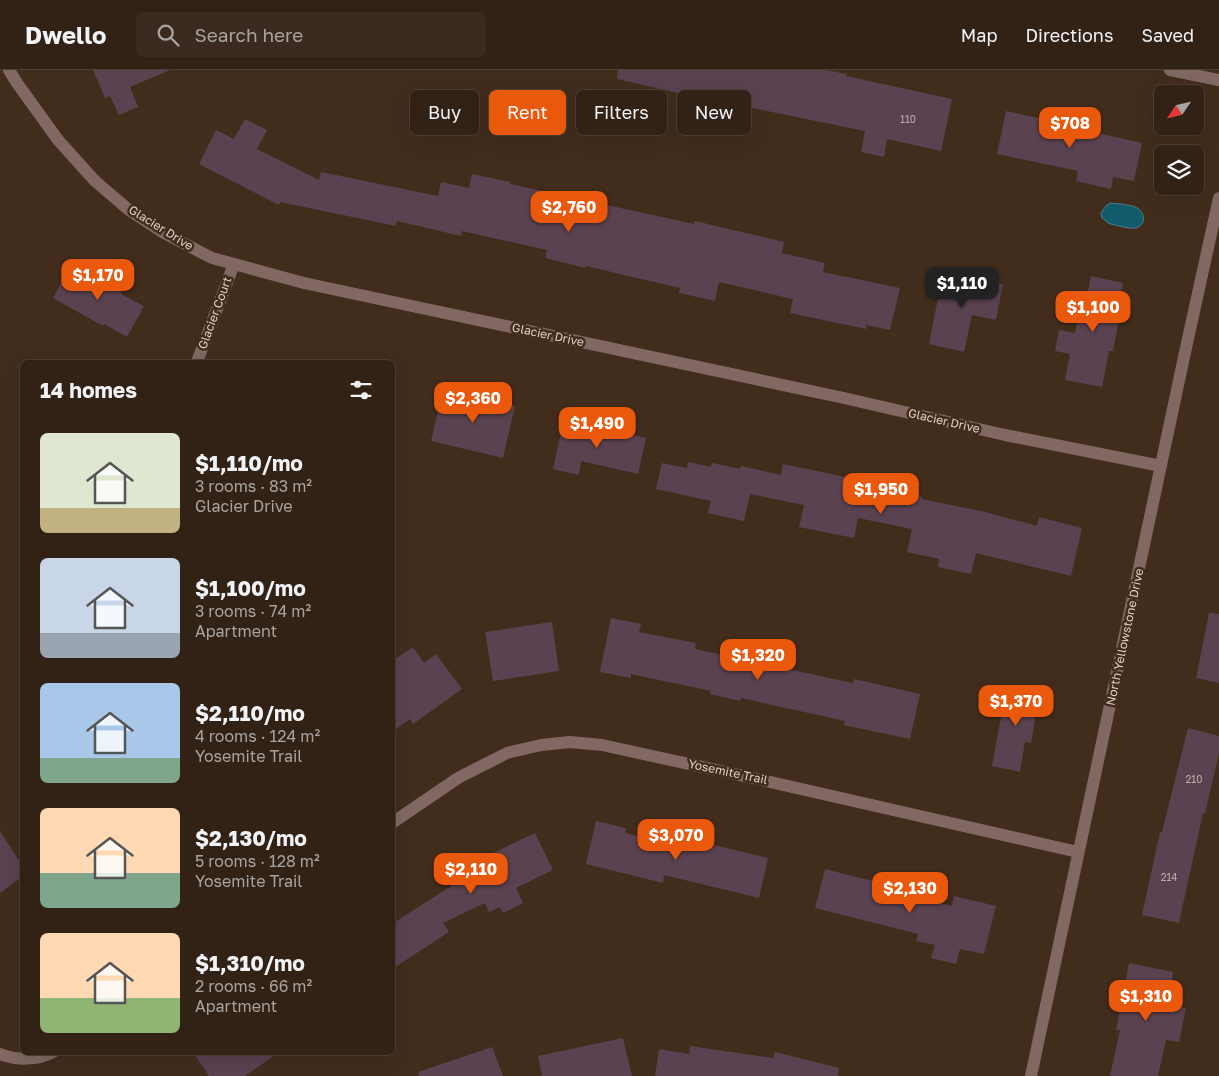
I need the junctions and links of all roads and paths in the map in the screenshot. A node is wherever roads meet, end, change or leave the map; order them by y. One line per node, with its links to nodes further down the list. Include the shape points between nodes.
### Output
1 (9, 70): 5 (street, Glacier Drive, via 58,140 95,181 129,210 164,232 212,258)
2 (1170, 70): 3 (street)
3 (1219, 80)
4 (1219, 198): 7 (street, North Yellowstone Drive)
5 (234, 264): 6 (street, Glacier Court); 7 (street, Glacier Drive, via 313,286)
6 (198, 360)
7 (1161, 466): 9 (street, North Yellowstone Drive)
8 (395, 821): 9 (street, Yosemite Trail, via 458,778 507,753 570,742 602,745)
9 (1078, 852): 12 (street, North Yellowstone Drive)
10 (0, 1054): 11 (street, via 21,1059)
11 (48, 1055)
12 (1031, 1076)

